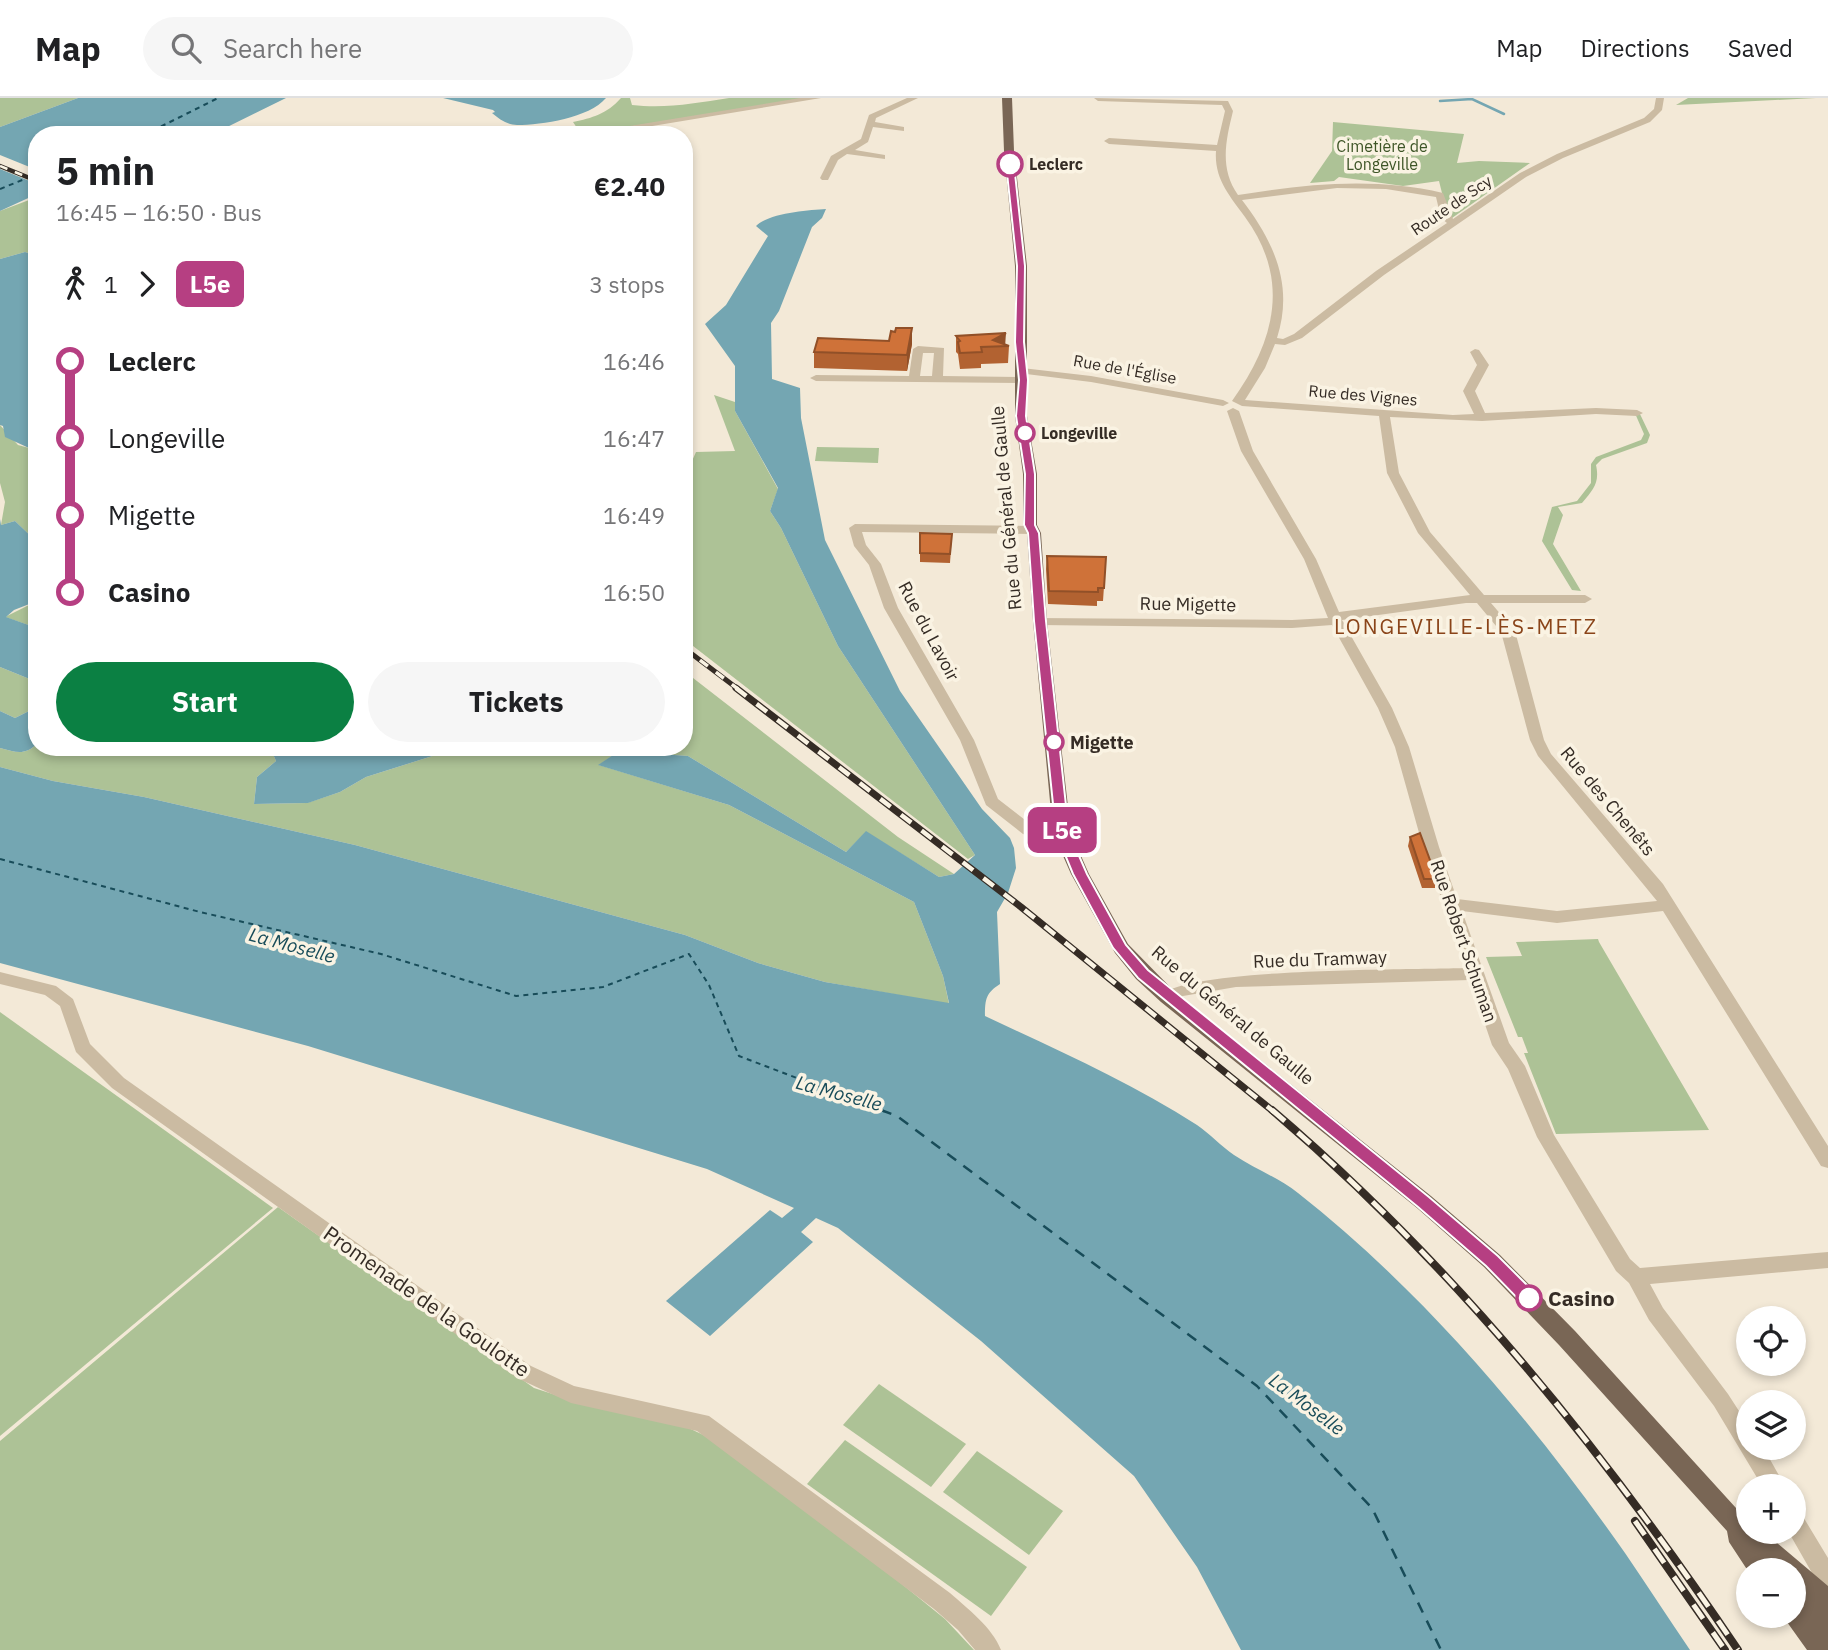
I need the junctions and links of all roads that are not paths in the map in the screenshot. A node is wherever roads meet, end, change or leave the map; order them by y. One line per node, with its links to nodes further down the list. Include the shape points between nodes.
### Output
1 (817, 98): 8 (street)
2 (914, 98): 7 (street, via 872,117)
3 (1007, 98): 21 (main road, Rue du Général de Gaulle, via 1021,266)
4 (1098, 98): 6 (street)
5 (1660, 98): 18 (street, Route de Scy, via 1658,110 1642,123 1539,166)
6 (1229, 101): 11 (street)
7 (871, 124): 9 (street); 12 (street, via 865,140)
8 (637, 126)
9 (901, 129)
10 (1109, 141): 11 (street)
11 (1219, 148): 17 (street, via 1220,169)
12 (845, 151): 13 (street); 14 (street, via 834,158)
13 (883, 157)
14 (825, 178)
15 (1436, 183): 16 (street)
16 (1440, 195): 17 (street, via 1339,184); 18 (street, via 1446,218)
17 (1234, 198): 19 (street, via 1271,256 1277,307)
18 (1453, 223): 19 (street, Route de Scy, via 1298,336)
19 (1272, 341): 25 (street)
20 (1475, 352): 28 (street, via 1483,365 1469,391)
21 (1023, 375): 24 (street, Rue de l'Église); 25 (street, Rue de l'Église, via 1091,379); 29 (main road, Rue du Général de Gaulle, via 1021,416)
22 (914, 377): 23 (street, Rue de l'Église); 24 (street, Rue de l'Église); 24 (street, via 918,349 940,350)
23 (816, 378)
24 (937, 378)
25 (1234, 405): 27 (street, Rue des Vignes); 32 (street, Rue Robert Schuman, via 1247,451 1310,559)
26 (1637, 413): 28 (street, Rue des Vignes)
27 (1384, 414): 28 (street, Rue des Vignes); 31 (street, Rue des Chenêts, via 1393,473 1424,533)
28 (1482, 418)
29 (1032, 530): 33 (main road, Rue du Général de Gaulle); 34 (street, Rue du Lavoir, via 855,528 891,608 967,740 991,802 1028,830)
30 (1585, 599): 31 (street, Rue Migette)
31 (1483, 600): 32 (street, Rue Migette, via 1424,603); 36 (street, Rue des Chenêts, via 1508,631 1545,756)
32 (1335, 619): 33 (street, Rue Migette, via 1292,624); 35 (street, Rue Robert Schuman, via 1402,747)
33 (1040, 621): 34 (main road, Rue du Général de Gaulle)
34 (1062, 833): 39 (main road, Rue du Général de Gaulle, via 1121,948)
35 (1452, 904): 36 (street, via 1557,917); 37 (street, Rue Robert Schuman)
36 (1667, 905): 40 (street, Rue des Chenêts)
37 (1475, 974): 39 (street, Rue du Tramway, via 1236,981 1179,990); 42 (street, Rue Robert Schuman, via 1501,1045 1516,1066 1546,1136 1623,1265)
38 (0, 978): 55 (street, Promenade de la Goulotte, via 50,990 67,1003 82,1047 118,1083 524,1372 570,1394 702,1423 942,1601)
39 (1168, 997): 44 (main road, Rue du Général de Gaulle, via 1492,1261)
40 (1828, 1161)
41 (1828, 1260): 42 (street)
42 (1636, 1277): 43 (street, Rue Robert Schuman, via 1656,1314)
43 (1736, 1424)
44 (1727, 1516): 46 (main road, Rue du Général de Gaulle); 47 (main road); 48 (main road, Rue du Général de Gaulle)
45 (1806, 1542): 49 (street)
46 (1754, 1558)
47 (1764, 1558)
48 (1777, 1558)
49 (1828, 1579)
50 (1806, 1583): 51 (main road, Rue du Général de Gaulle)
51 (1828, 1603)
52 (1806, 1604): 54 (main road)
53 (1805, 1628): 56 (main road)
54 (1828, 1629)
55 (990, 1650)
56 (1823, 1650)

